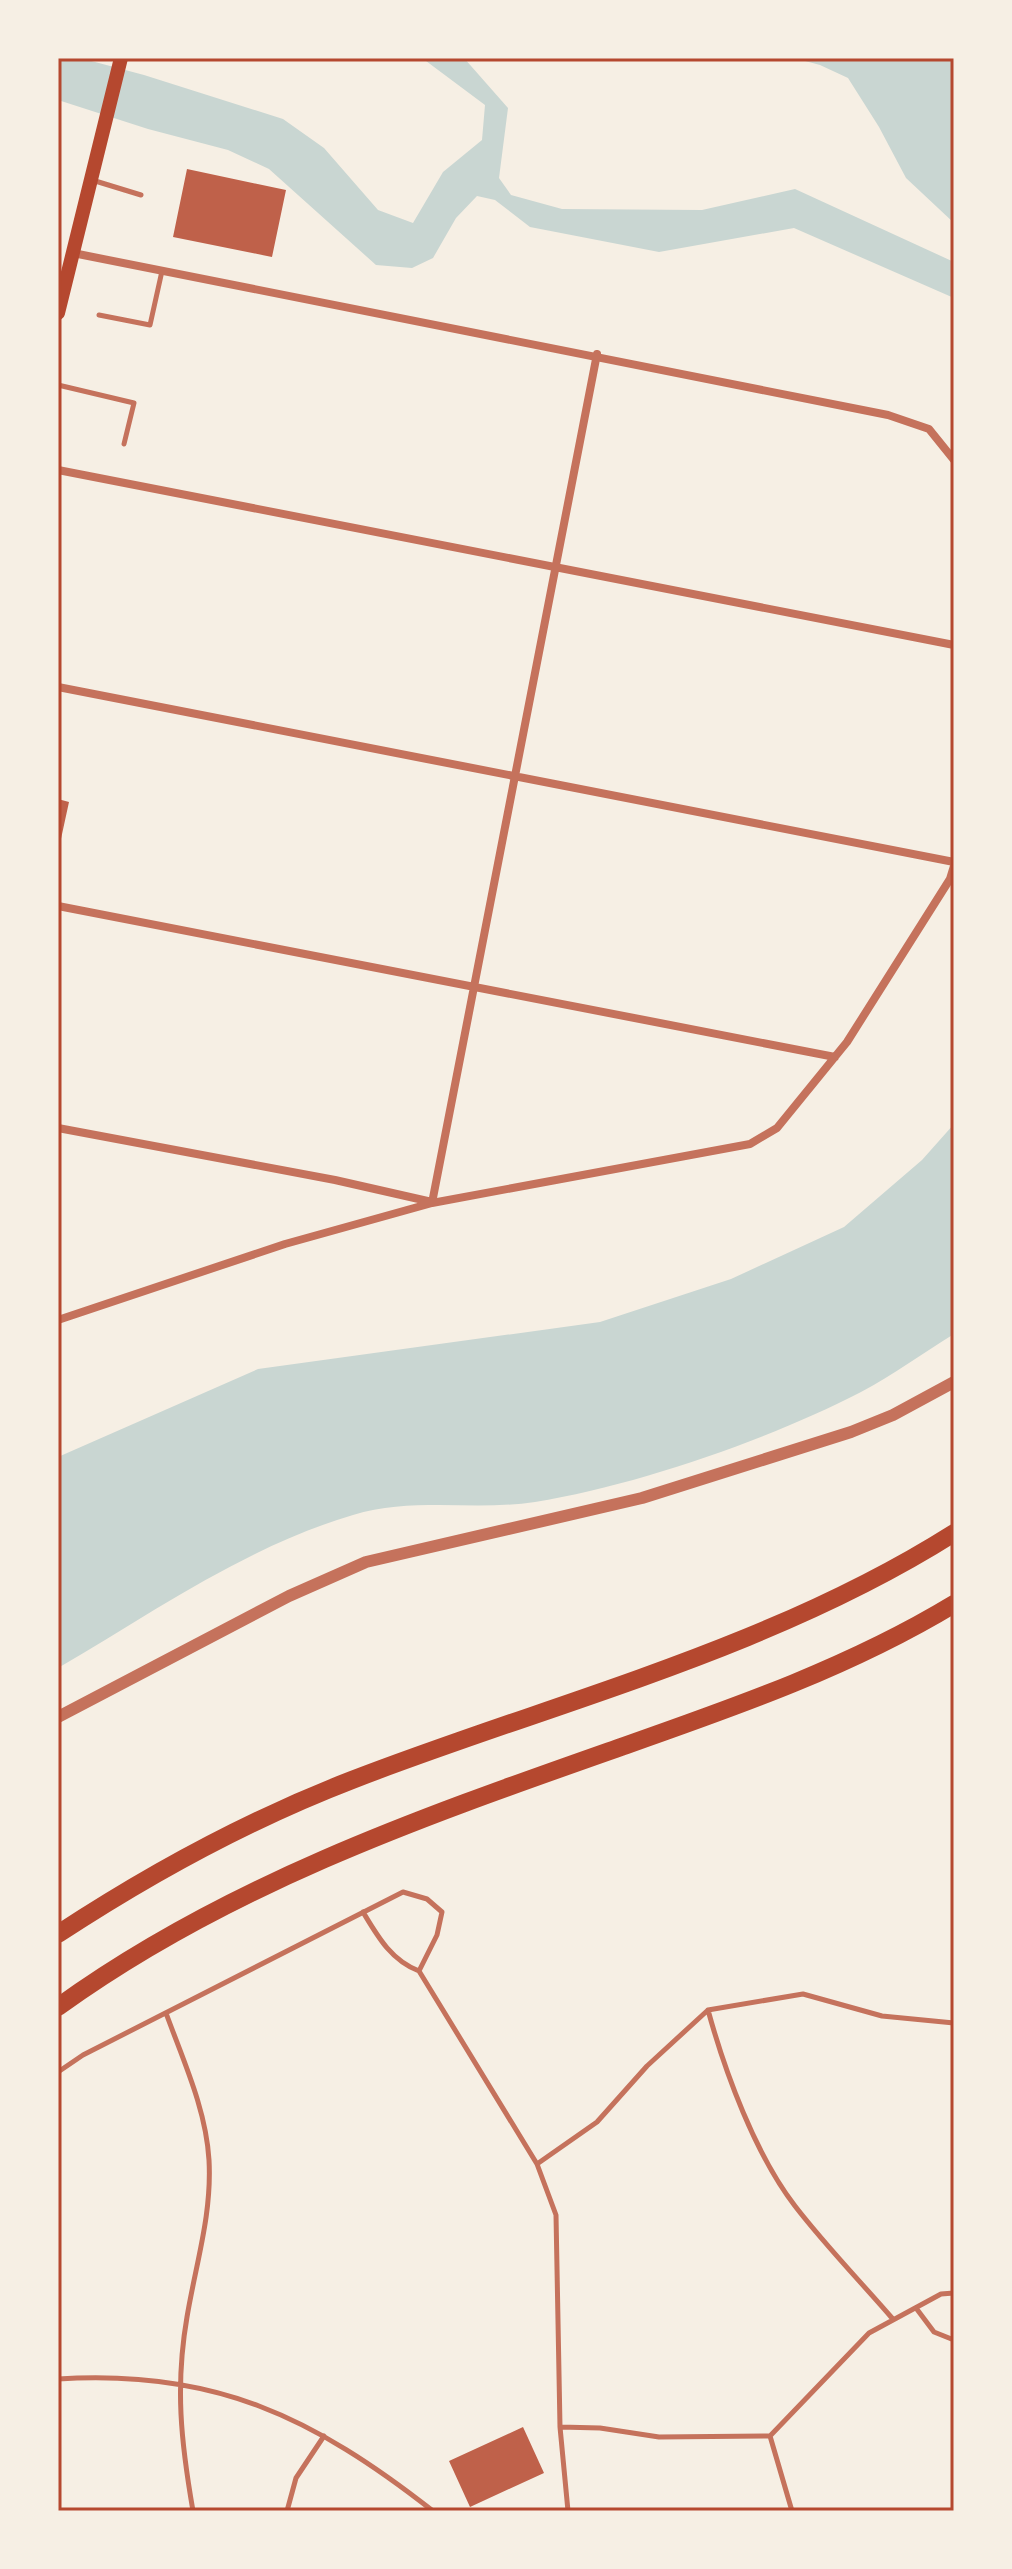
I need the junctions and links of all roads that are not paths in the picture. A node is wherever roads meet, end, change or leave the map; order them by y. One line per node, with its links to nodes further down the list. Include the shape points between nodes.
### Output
1 (121, 61): 2 (main road)
2 (91, 180): 3 (lane); 4 (main road)
3 (141, 195)
4 (73, 253): 5 (street); 6 (main road)
5 (162, 270): 7 (lane, via 150,325); 8 (street)
6 (58, 313)
7 (99, 315)
8 (597, 354): 11 (street, via 888,415 929,429); 13 (street)
9 (58, 385): 10 (lane, via 134,403)
10 (124, 444)
11 (954, 460)
12 (58, 470): 13 (street)
13 (555, 567): 14 (street); 16 (street)
14 (954, 645)
15 (58, 687): 16 (street)
16 (515, 776): 17 (street); 19 (street)
17 (954, 864): 20 (street, via 950,879)
18 (58, 906): 19 (street)
19 (474, 989): 20 (street); 22 (street)
20 (835, 1057): 22 (street, via 777,1128 750,1144)
21 (58, 1128): 22 (street)
22 (432, 1203): 23 (street, via 285,1244)
23 (58, 1320)
24 (954, 1382): 27 (street, via 851,1432 642,1498 366,1562 289,1596)
25 (954, 1533): 29 (highway, via 885,1573 763,1631 285,1808 163,1869)
26 (954, 1604): 31 (highway, via 880,1644 753,1700 307,1865 187,1926)
27 (58, 1717)
28 (363, 1912): 30 (lane, via 381,1942 404,1965); 30 (lane, via 403,1892 427,1899 442,1912); 33 (lane)
29 (58, 1934)
30 (419, 1971): 36 (lane)
31 (58, 2007)
32 (708, 2010): 34 (lane, via 803,1994 882,2016); 36 (lane, via 597,2122); 39 (lane, via 722,2062 793,2204)
33 (166, 2013): 35 (lane); 42 (lane, via 195,2092 209,2158 207,2228 187,2315)
34 (954, 2023)
35 (58, 2072)
36 (537, 2164): 43 (lane, via 556,2215)
37 (954, 2293): 38 (lane)
38 (916, 2308): 39 (lane); 40 (lane, via 934,2332)
39 (892, 2318): 45 (lane, via 869,2333)
40 (954, 2340)
41 (58, 2379): 42 (lane, via 101,2376)
42 (179, 2382): 44 (lane, via 256,2403); 46 (lane, via 180,2436)
43 (560, 2427): 45 (lane, via 659,2437); 49 (lane)
44 (324, 2436): 47 (lane, via 296,2478); 48 (lane, via 368,2460)
45 (770, 2436): 50 (lane)
46 (193, 2511)
47 (287, 2511)
48 (433, 2511)
49 (568, 2511)
50 (792, 2511)

